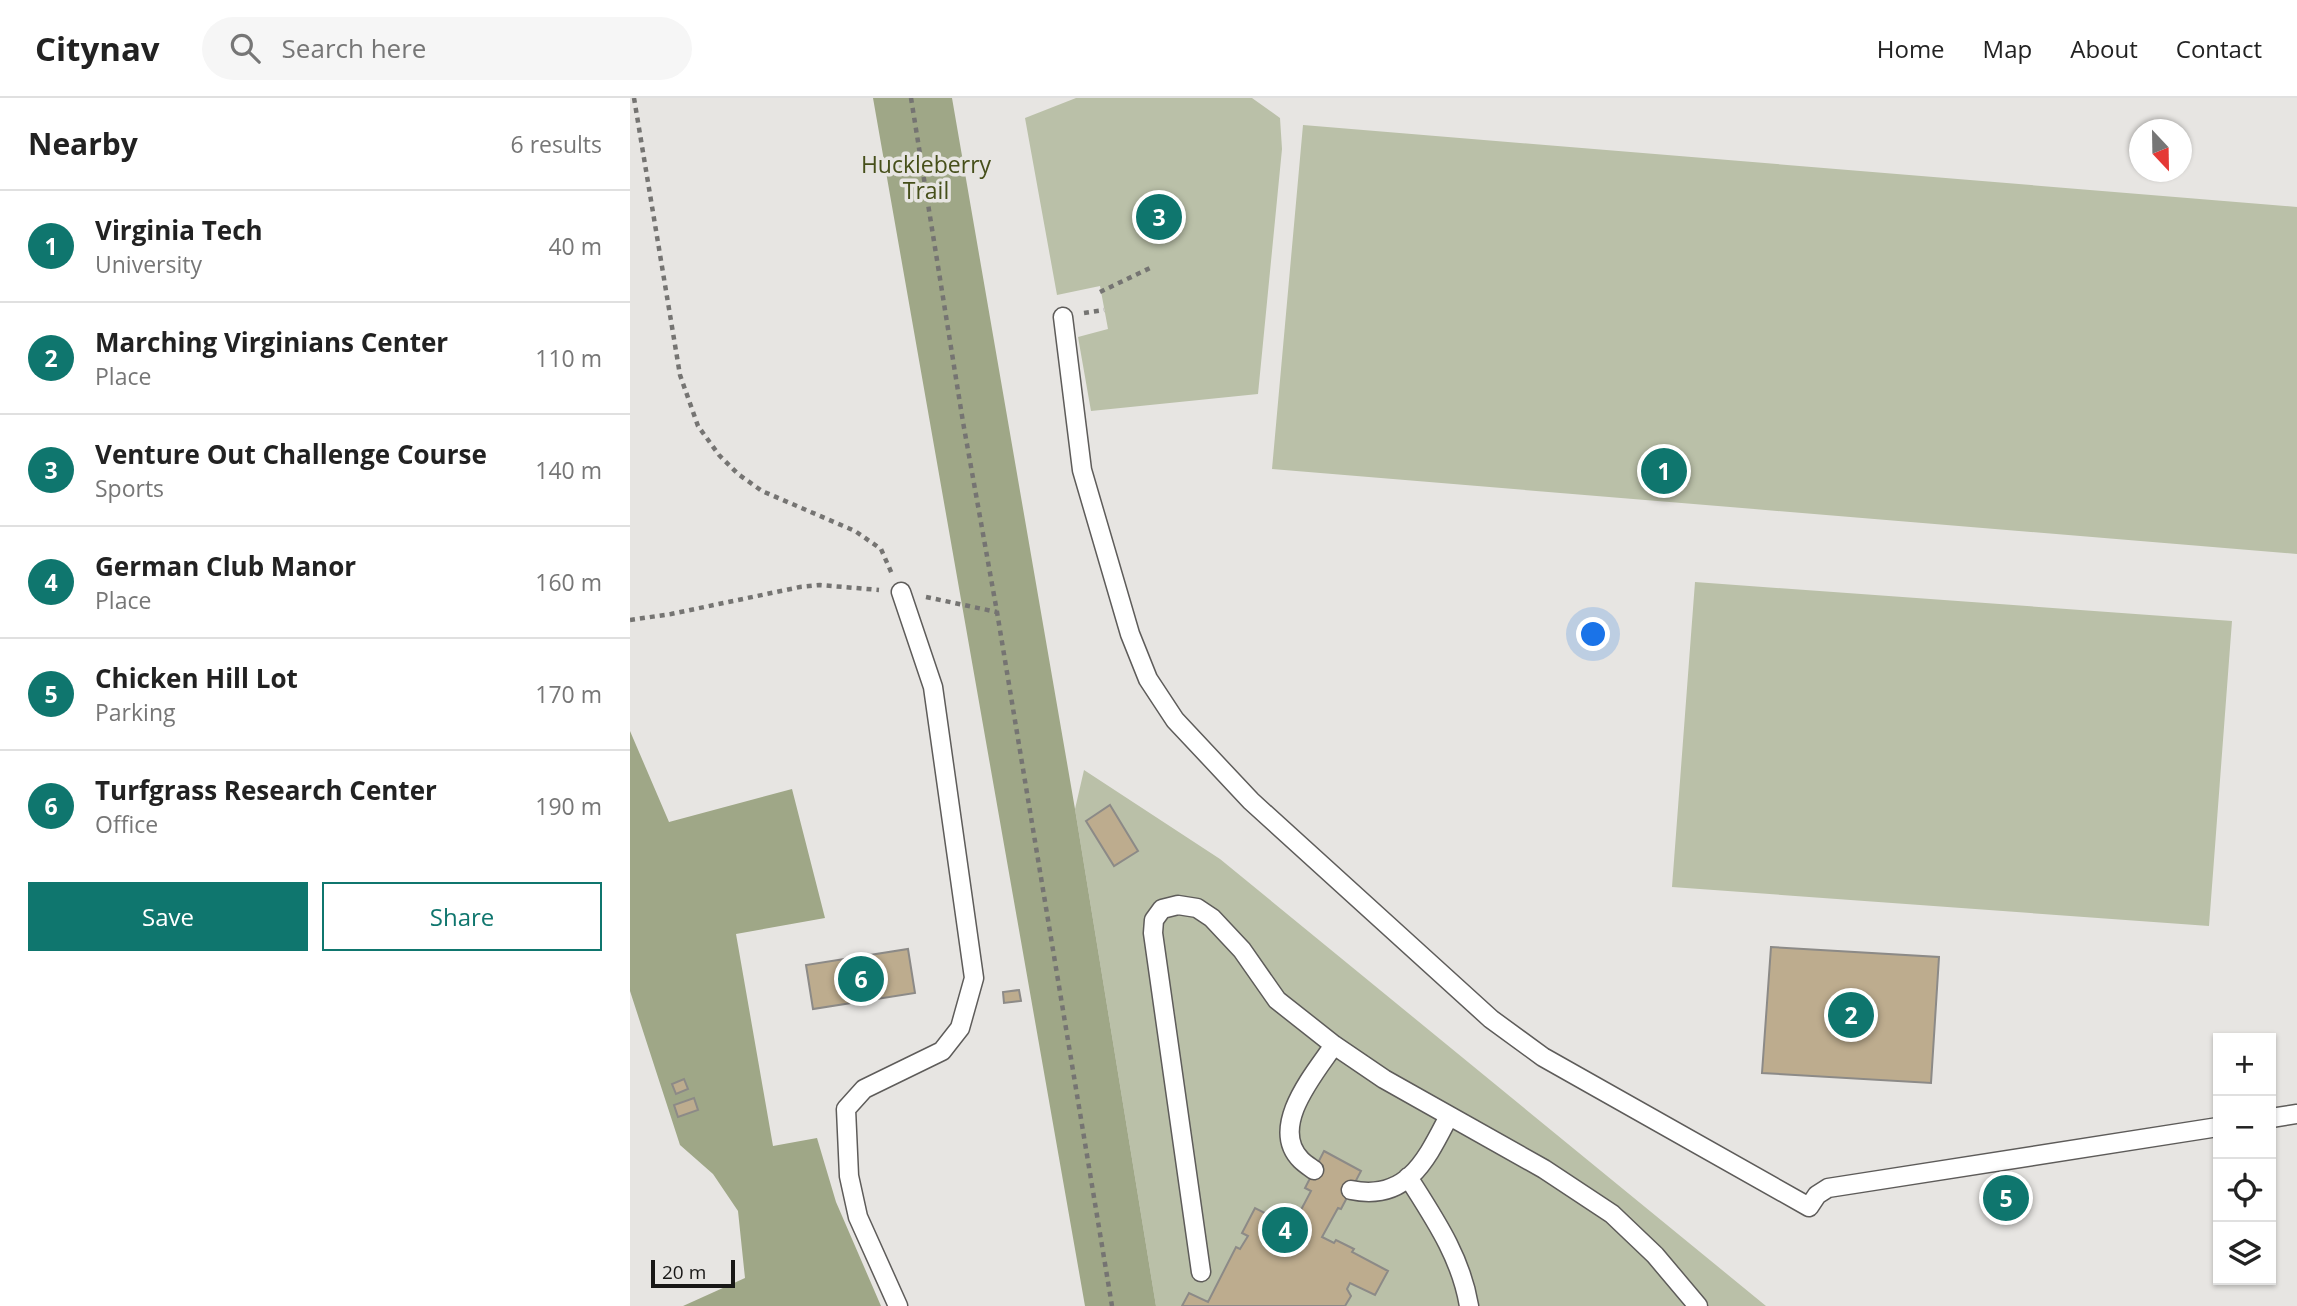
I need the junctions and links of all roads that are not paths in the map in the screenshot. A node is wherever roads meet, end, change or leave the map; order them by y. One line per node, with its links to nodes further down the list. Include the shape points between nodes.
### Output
1 (1063, 317): 7 (lane, via 1082,470 1130,634 1148,678 1175,720 1251,801 1491,1019 1543,1057 1809,1206 1828,1188)
2 (901, 592): 12 (lane, via 933,687 974,978 960,1028 942,1051 864,1089 846,1109 849,1176 858,1217)
3 (1334, 1045): 5 (lane); 8 (lane, via 1304,1089 1289,1124 1299,1158); 11 (lane, via 1277,1000 1242,950 1212,918 1197,908 1178,905 1162,909 1154,920 1153,933)
4 (2297, 1114): 6 (lane)
5 (1449, 1116): 9 (lane, via 1420,1166); 14 (lane, via 1544,1169 1612,1214)
6 (2276, 1117)
7 (2213, 1127)
8 (1314, 1170)
9 (1408, 1177): 10 (lane, via 1381,1193); 13 (lane, via 1451,1246)
10 (1351, 1190)
11 (1201, 1272)
12 (898, 1306)
13 (1469, 1306)
14 (1698, 1306)

